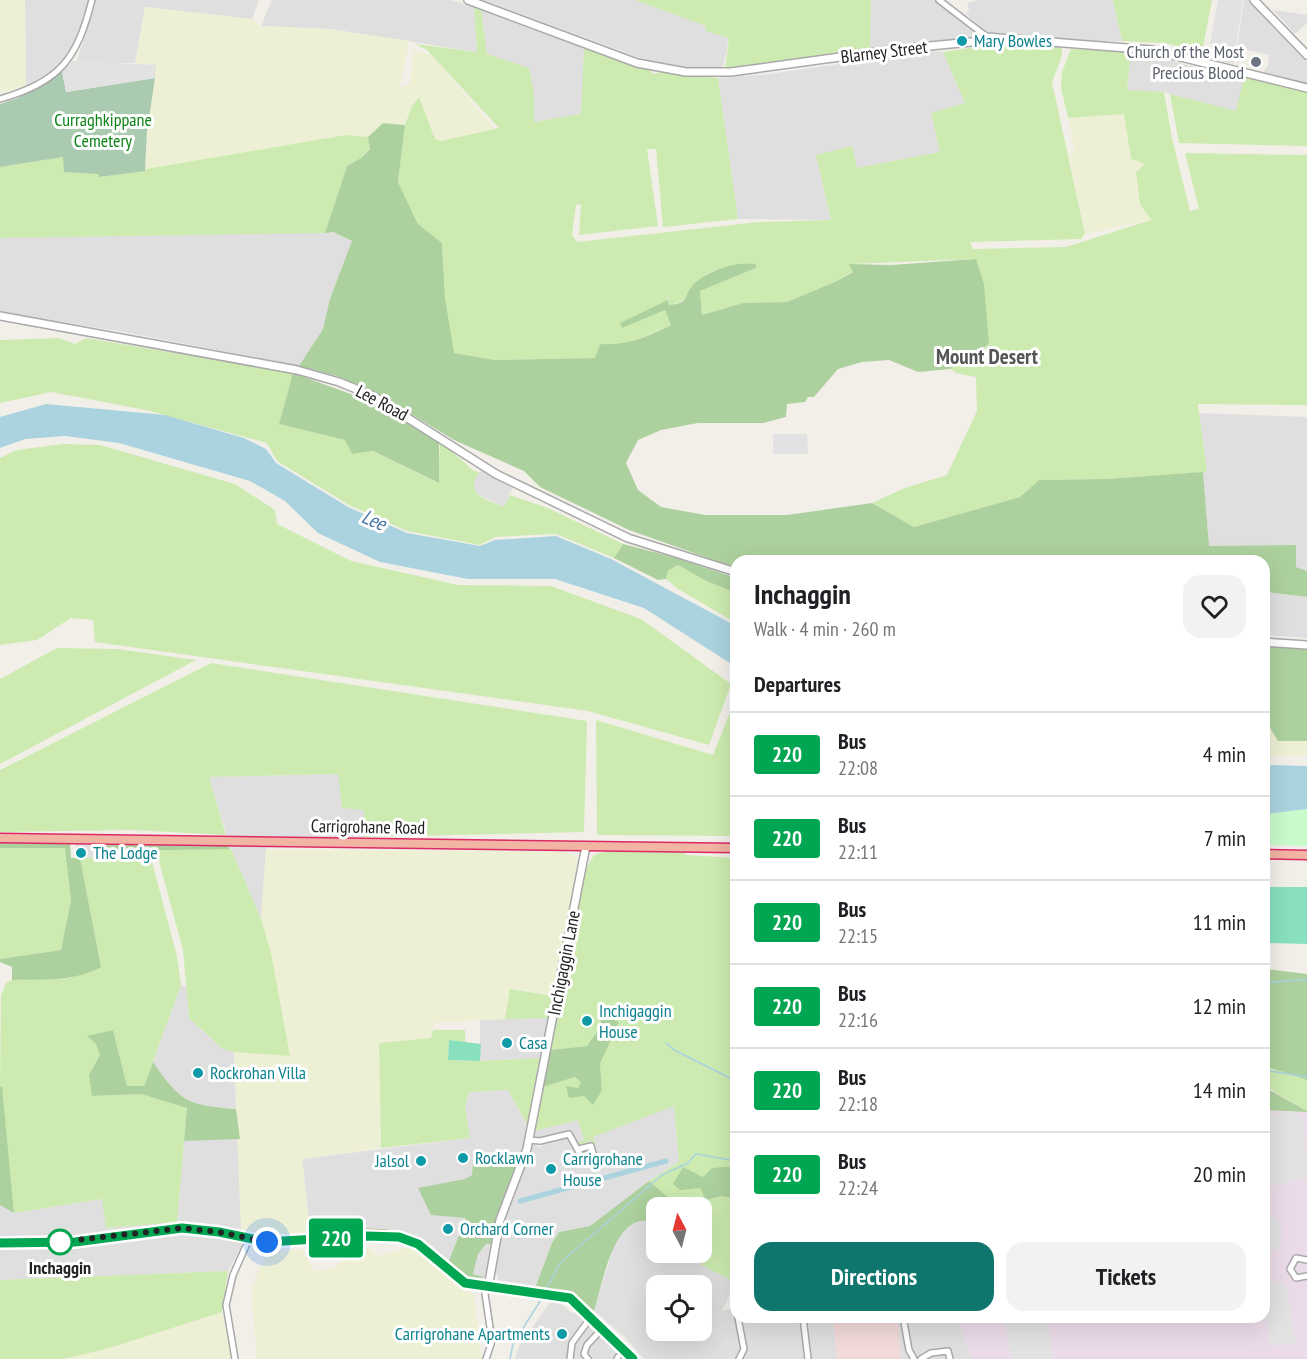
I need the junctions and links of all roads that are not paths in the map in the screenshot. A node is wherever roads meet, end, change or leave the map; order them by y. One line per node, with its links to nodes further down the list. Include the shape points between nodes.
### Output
1 (92, 0): 8 (street, via 72,56 41,83)
2 (468, 0): 5 (street, Blarney Street, via 637,63 686,72 731,72 982,41)
3 (939, 0): 5 (street)
4 (1254, 0): 6 (street)
5 (987, 37): 7 (street, Blarney Street, via 1152,50)
6 (1307, 55)
7 (1307, 88)
8 (0, 99)
9 (0, 316): 10 (street, Lee Road, via 297,370 339,382 406,414 496,474 628,538)
10 (730, 570)
11 (1270, 642): 12 (street)
12 (1307, 645)
13 (0, 838): 14 (highway, Carrigrohane Road)
14 (586, 846): 15 (highway, Carrigrohane Road); 18 (street, Inchigaggin Lane)
15 (730, 848)
16 (1270, 854): 17 (highway)
17 (1307, 855)
18 (529, 1140): 19 (street, via 569,1134); 25 (street, Inchigaggin Lane, via 500,1220)
19 (579, 1149)
20 (249, 1239): 21 (main road, via 182,1228 75,1242); 25 (main road, via 267,1242 399,1237 418,1244 460,1280); 33 (street, via 233,1275 226,1305)
21 (0, 1243)
22 (1307, 1260): 23 (street, via 1296,1258 1290,1266 1293,1275)
23 (1305, 1277): 24 (street)
24 (1307, 1286)
25 (486, 1287): 26 (main road, via 570,1298); 34 (street, via 492,1341)
26 (591, 1317): 30 (main road); 31 (street)
27 (739, 1323): 38 (street, via 744,1349)
28 (804, 1323): 39 (street)
29 (904, 1323): 40 (street)
30 (603, 1329): 32 (street); 37 (main road)
31 (580, 1330): 32 (street); 35 (street, via 572,1343)
32 (592, 1339): 36 (street, via 584,1353)
33 (235, 1359)
34 (486, 1359)
35 (570, 1359)
36 (588, 1359)
37 (633, 1359)
38 (738, 1359)
39 (808, 1359)
40 (914, 1359)
41 (921, 1359): 42 (street, via 948,1351)
42 (950, 1359)

